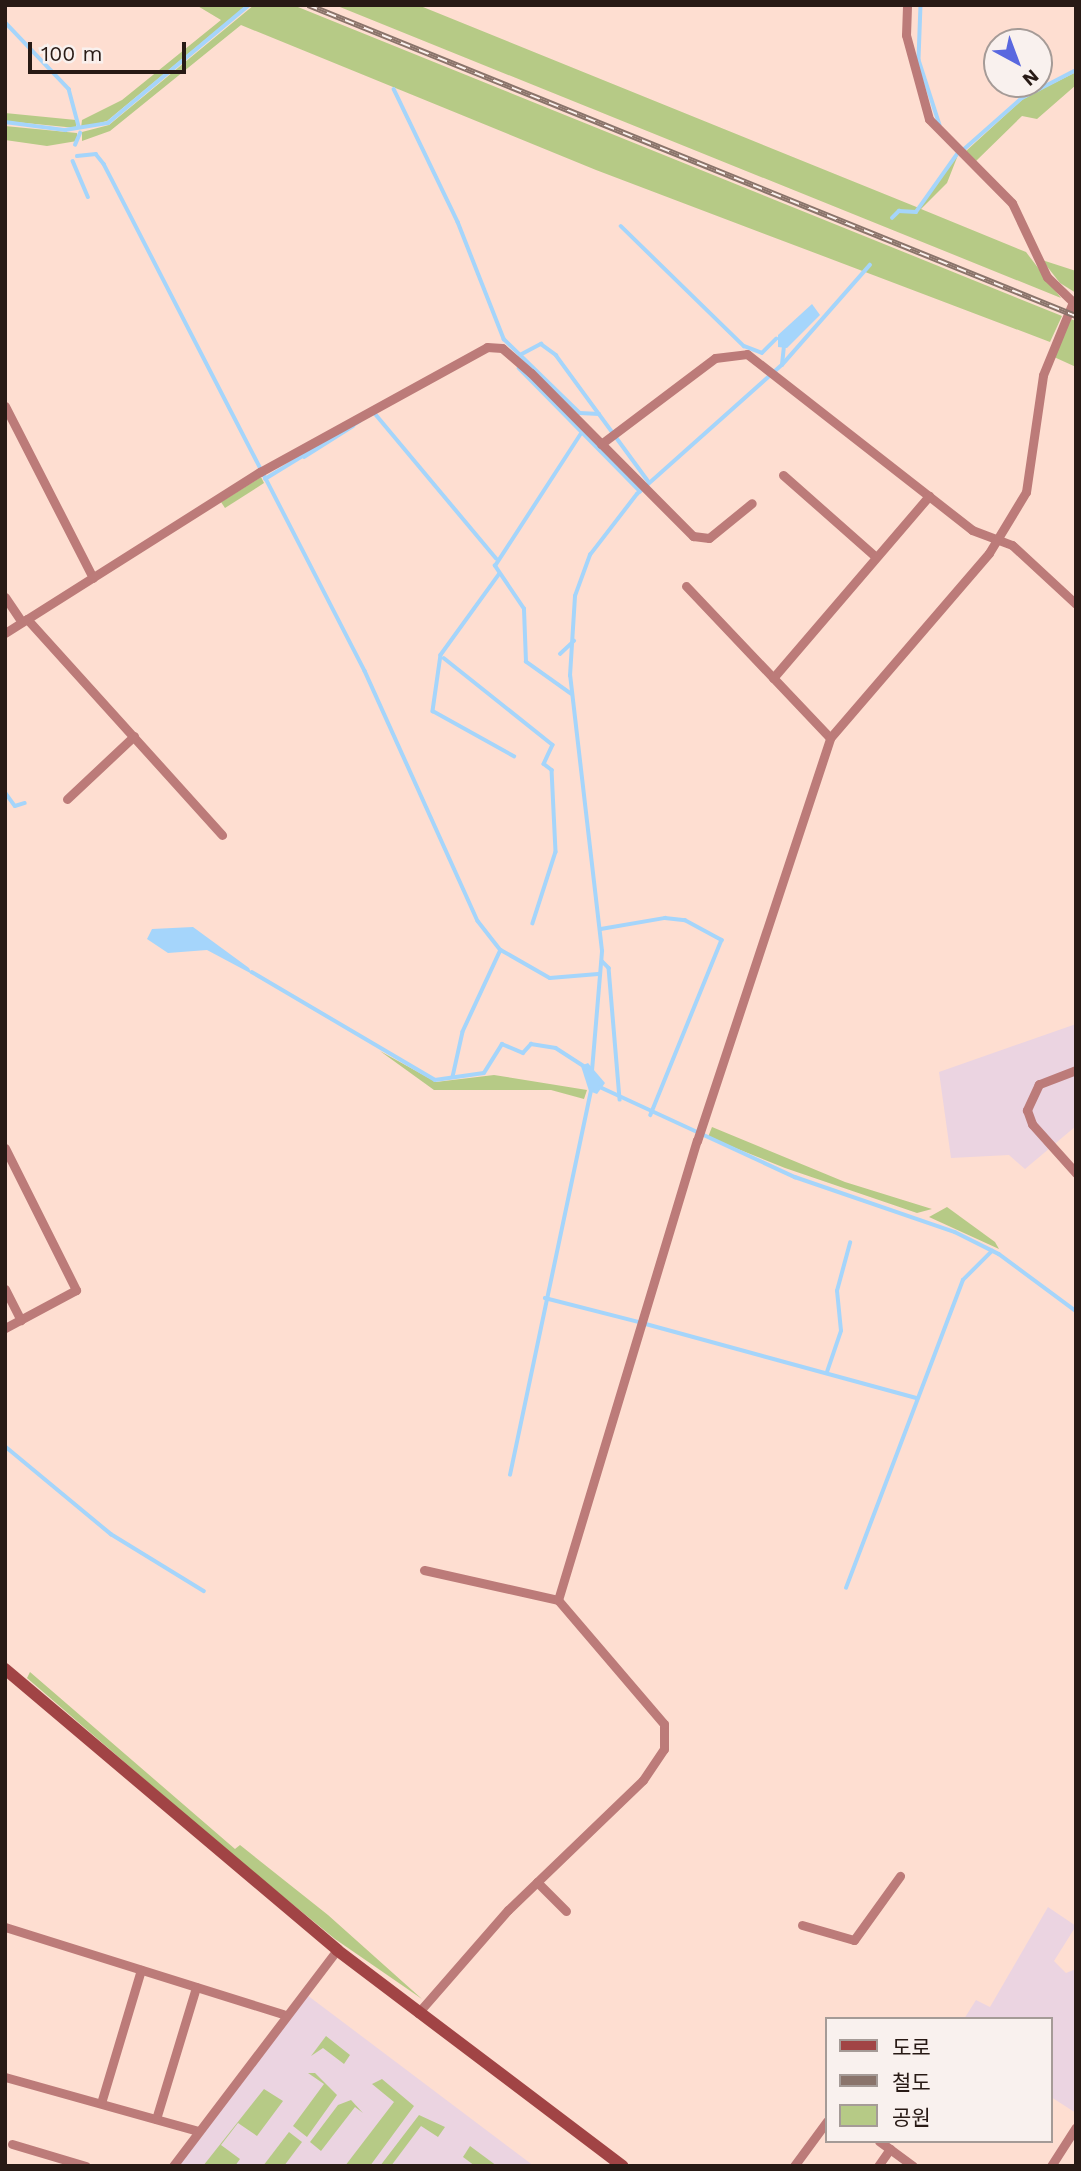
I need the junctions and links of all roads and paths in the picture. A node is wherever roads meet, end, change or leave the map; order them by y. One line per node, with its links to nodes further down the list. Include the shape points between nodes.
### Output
1 (907, 5): 2 (street, via 906,35 929,119 1012,203 1046,277)
2 (1074, 302): 8 (street, via 1043,375 1026,492)
3 (5, 406): 10 (street)
4 (601, 444): 6 (street, via 716,358 740,353 774,370); 7 (street, via 702,540); 10 (street, via 511,355 487,347 261,471)
5 (783, 475): 9 (street)
6 (929, 496): 8 (street, via 972,530); 9 (street)
7 (752, 503)
8 (997, 538): 13 (street); 18 (street)
9 (876, 557): 16 (street)
10 (93, 578): 14 (street)
11 (686, 586): 16 (street)
12 (5, 597): 14 (street)
13 (1076, 604)
14 (24, 621): 15 (street); 17 (street)
15 (5, 633)
16 (773, 678): 18 (street)
17 (134, 736): 19 (street); 20 (street)
18 (830, 738): 28 (street, via 699,1137)
19 (67, 799)
20 (222, 835)
21 (1076, 1070): 23 (street, via 1039,1084 1027,1110 1032,1124)
22 (5, 1148): 25 (street, via 76,1290)
23 (1076, 1173)
24 (5, 1289): 25 (street)
25 (21, 1320): 26 (street)
26 (5, 1328)
27 (424, 1570): 28 (street)
28 (558, 1600): 31 (street, via 667,1736 643,1780)
29 (5, 1669): 35 (main road)
30 (900, 1876): 33 (street, via 854,1940)
31 (537, 1882): 32 (street); 38 (street)
32 (566, 1911)
33 (802, 1926)
34 (5, 1927): 36 (street)
35 (338, 1950): 38 (main road); 39 (street)
36 (141, 1970): 37 (street); 41 (street)
37 (196, 1987): 39 (street); 42 (street)
38 (418, 2013): 51 (main road)
39 (283, 2014): 45 (street)
40 (5, 2077): 41 (street)
41 (101, 2103): 42 (street)
42 (156, 2119): 45 (street)
43 (825, 2124): 52 (street)
44 (1076, 2127): 55 (street)
45 (199, 2131): 50 (street)
46 (882, 2143): 48 (street)
47 (12, 2144): 49 (street)
48 (890, 2149): 53 (street); 54 (street)
49 (86, 2166)
50 (173, 2166)
51 (623, 2166)
52 (794, 2166)
53 (878, 2166)
54 (913, 2166)
55 (1051, 2166)

